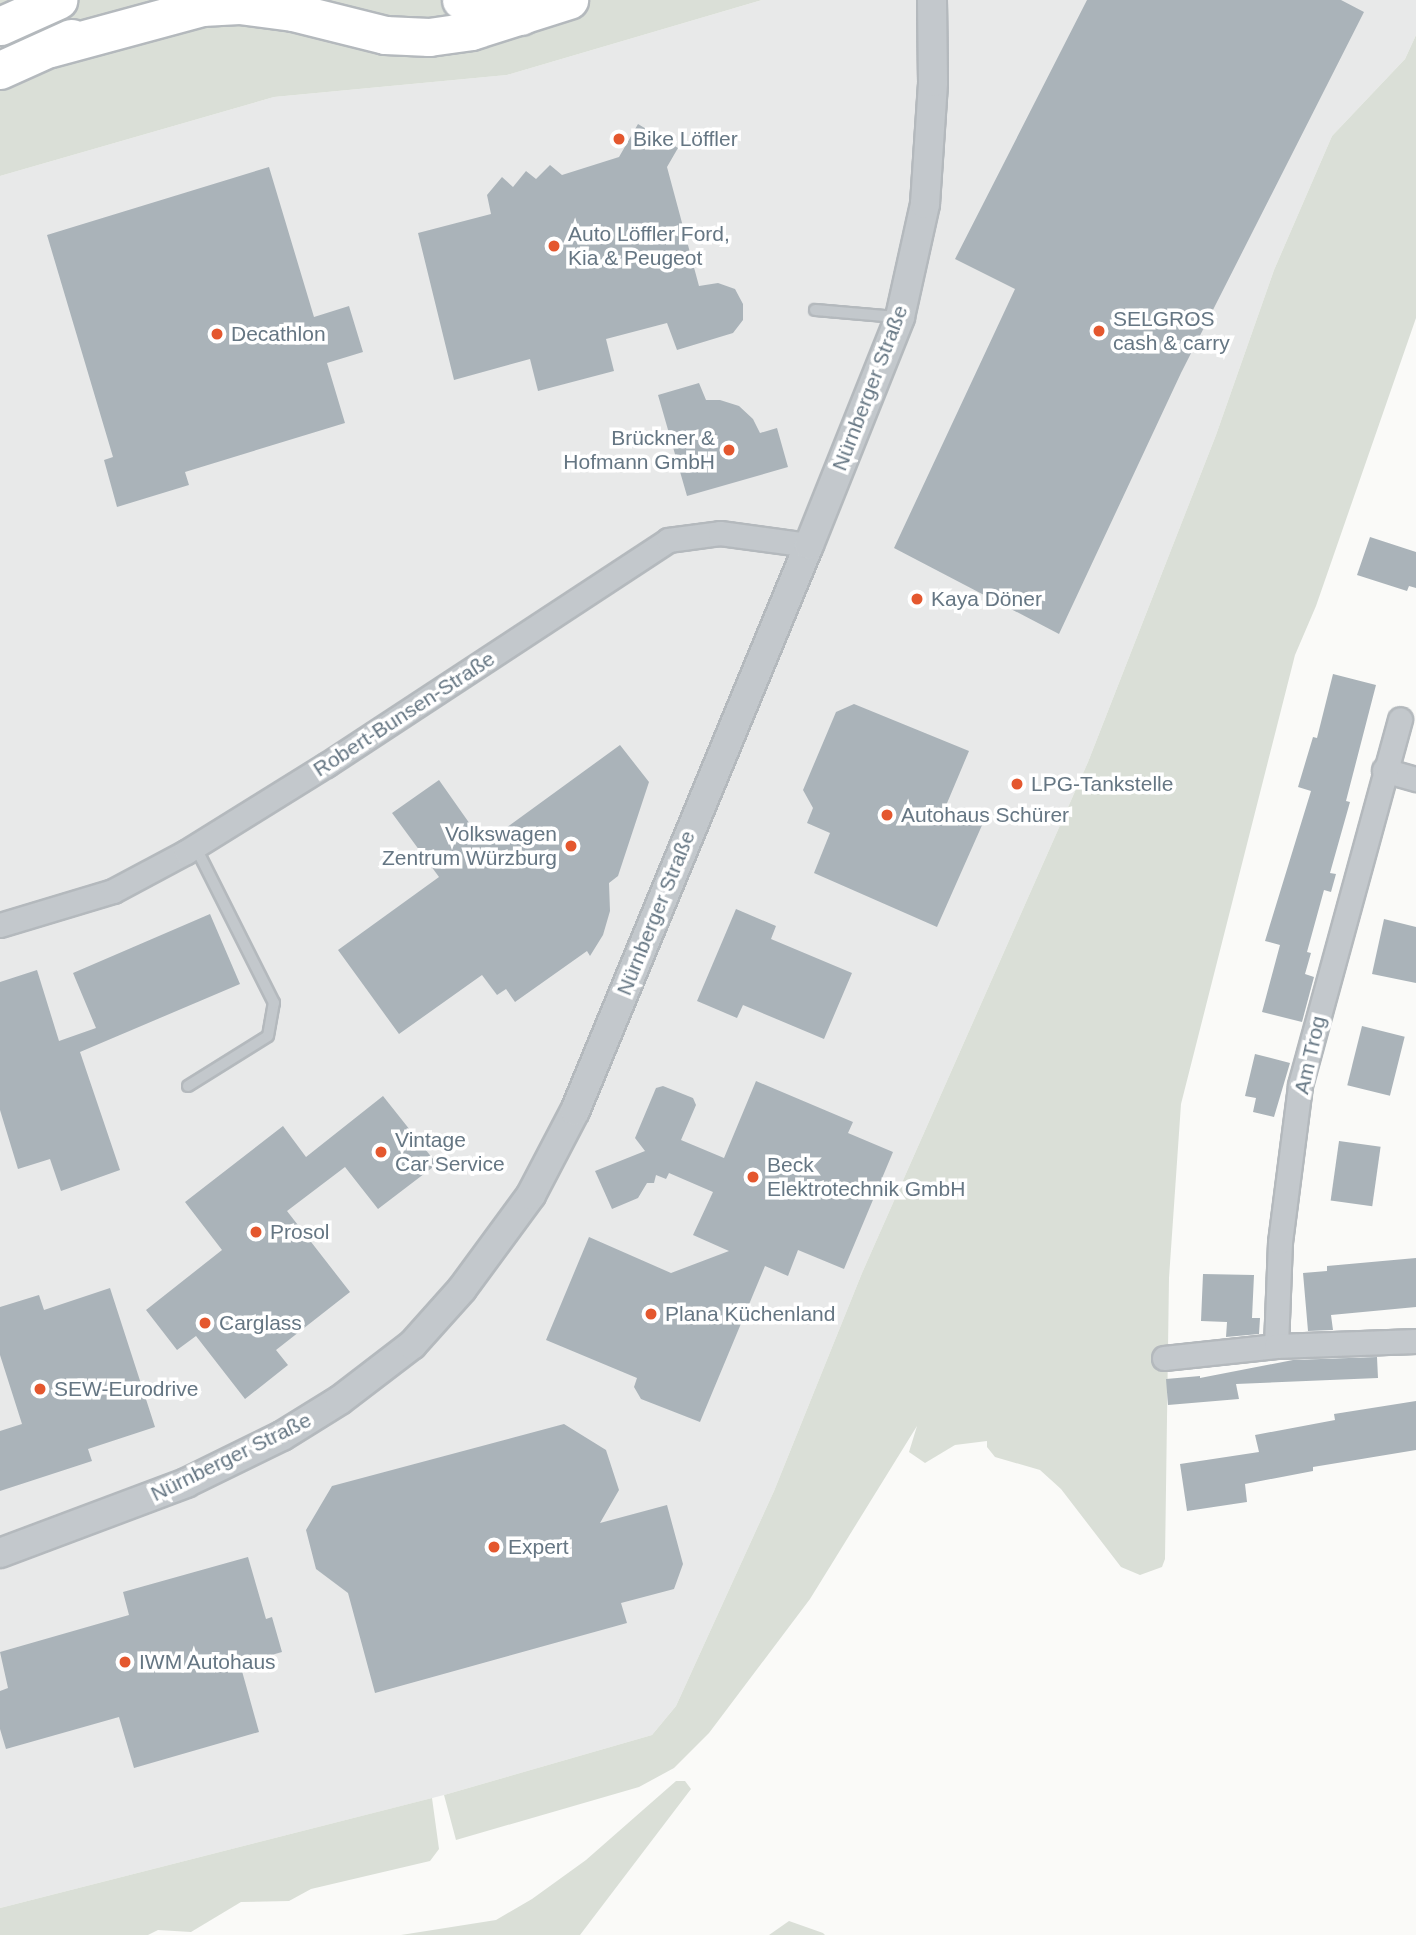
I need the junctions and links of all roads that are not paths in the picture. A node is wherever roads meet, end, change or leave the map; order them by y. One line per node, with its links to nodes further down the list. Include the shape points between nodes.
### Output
1 (58, 0): 7 (highway)
2 (151, 0): 8 (highway)
3 (461, 0): 6 (highway)
4 (569, 0): 6 (highway)
5 (932, 0): 11 (street, Nürnberger Straße, via 933,82 925,204)
6 (522, 16): 8 (highway, via 471,31 429,37 385,36 293,12 214,6)
7 (0, 26)
8 (51, 48): 9 (highway)
9 (0, 70)
10 (815, 310): 11 (lane)
11 (900, 317): 12 (street, Nürnberger Straße)
12 (809, 545): 16 (street, Robert-Bunsen-Straße, via 720,533 668,540); 22 (street, Nürnberger Straße, via 575,1111 531,1195 462,1289 412,1345 340,1400 282,1436 164,1492)
13 (1399, 719): 14 (street, Am Trog)
14 (1384, 770): 15 (street); 20 (street, Am Trog, via 1300,1085 1280,1242)
15 (1416, 779)
16 (195, 846): 17 (street, Robert-Bunsen-Straße, via 113,891); 18 (lane, via 274,1003 268,1036)
17 (0, 925)
18 (188, 1086)
19 (1416, 1341): 20 (street)
20 (1276, 1346): 21 (street)
21 (1164, 1358)
22 (0, 1553)

